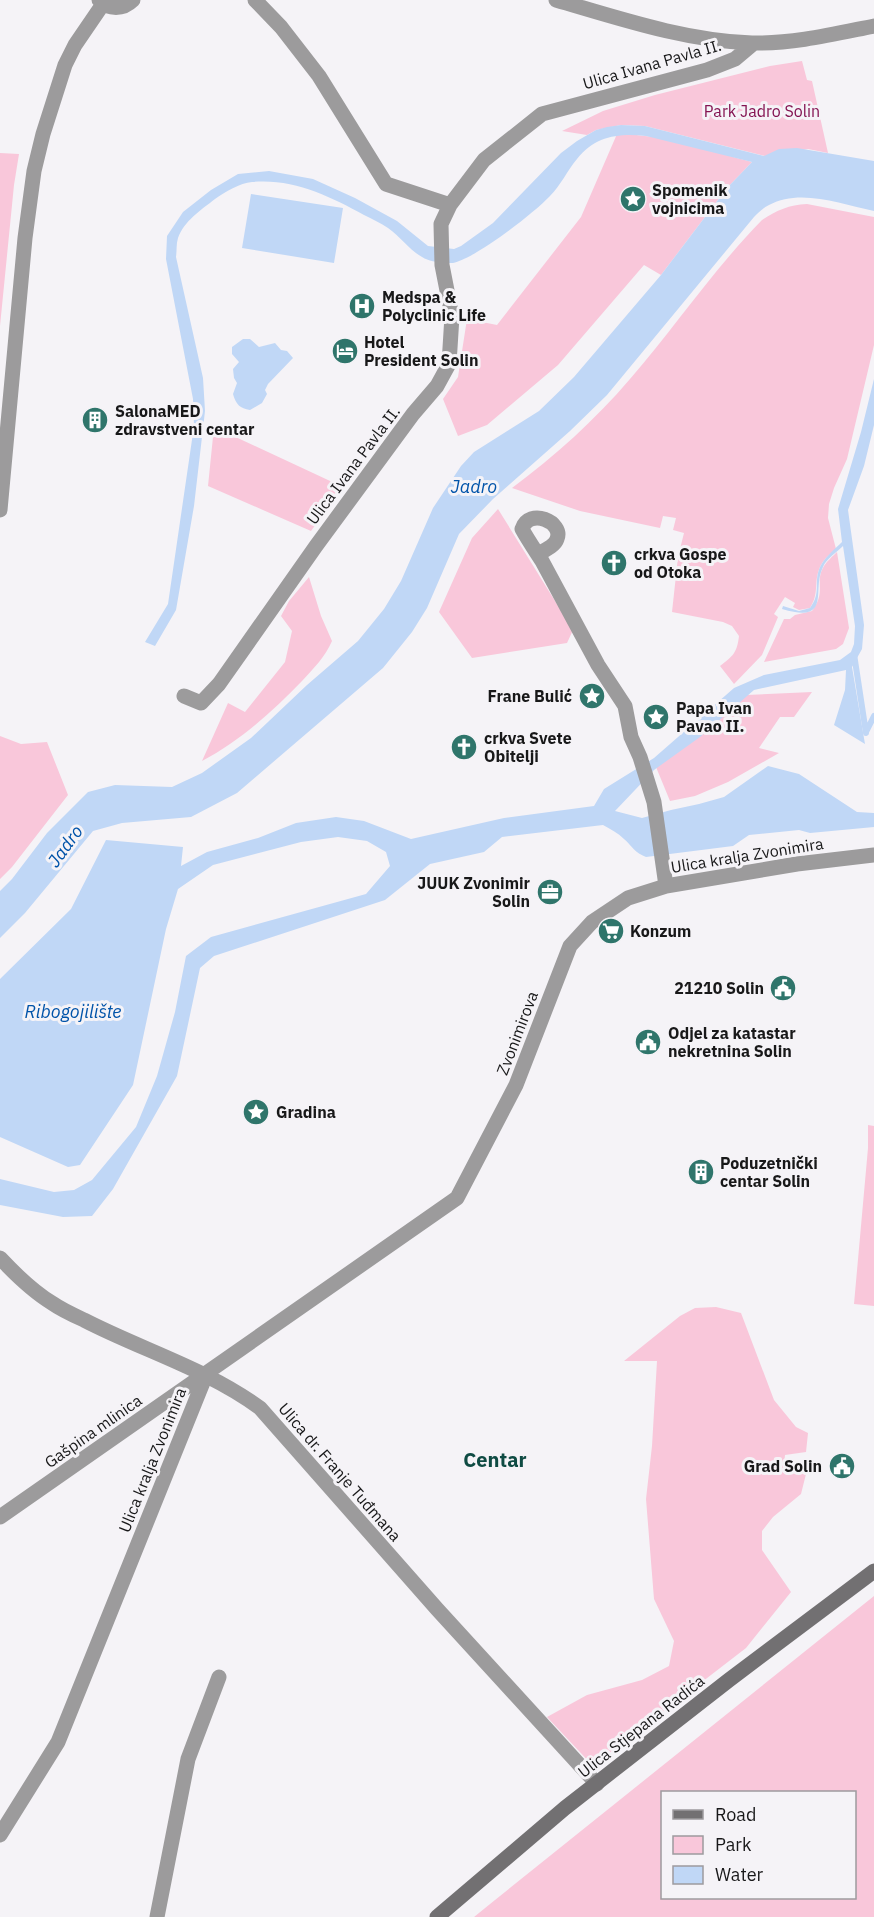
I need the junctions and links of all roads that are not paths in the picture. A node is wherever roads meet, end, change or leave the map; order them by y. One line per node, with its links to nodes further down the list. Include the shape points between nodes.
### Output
1 (133, 0): 4 (street, via 117,8)
2 (255, 0): 7 (street, via 319,76 386,184)
3 (556, 0): 6 (street, via 699,37)
4 (101, 2): 8 (street, via 65,65 34,171)
5 (874, 26): 6 (street, via 796,41)
6 (754, 43): 7 (street, Ulica Ivana Pavla II., via 735,59 707,70 542,114 484,160)
7 (450, 205): 10 (street, Ulica Ivana Pavla II., via 441,224 442,265 452,316 449,364 437,386 329,527 219,684 201,703)
8 (0, 510)
9 (538, 554): 12 (street, via 598,665 626,706 631,737 654,802)
10 (184, 696)
11 (874, 855): 12 (street, Ulica kralja Zvonimira)
12 (666, 886): 13 (street, Ulica kralja Zvonimira)
13 (628, 898): 14 (street, Zvonimirova, via 592,922 570,946 516,1085)
14 (457, 1198): 16 (street, Ulica kralja Zvonimira)
15 (0, 1258): 16 (street, Ulica dr. Franje Tuđmana, via 52,1304)
16 (206, 1375): 17 (street, Gašpina mlinica); 20 (street, Ulica dr. Franje Tuđmana, via 260,1408); 21 (street, Ulica kralja Zvonimira, via 58,1742)
17 (0, 1517)
18 (874, 1571): 20 (main road, Ulica Stjepana Radića)
19 (219, 1677): 22 (street, via 188,1759)
20 (597, 1784): 23 (main road, Ulica Stjepana Radića)
21 (0, 1835)
22 (157, 1917)
23 (437, 1917)

